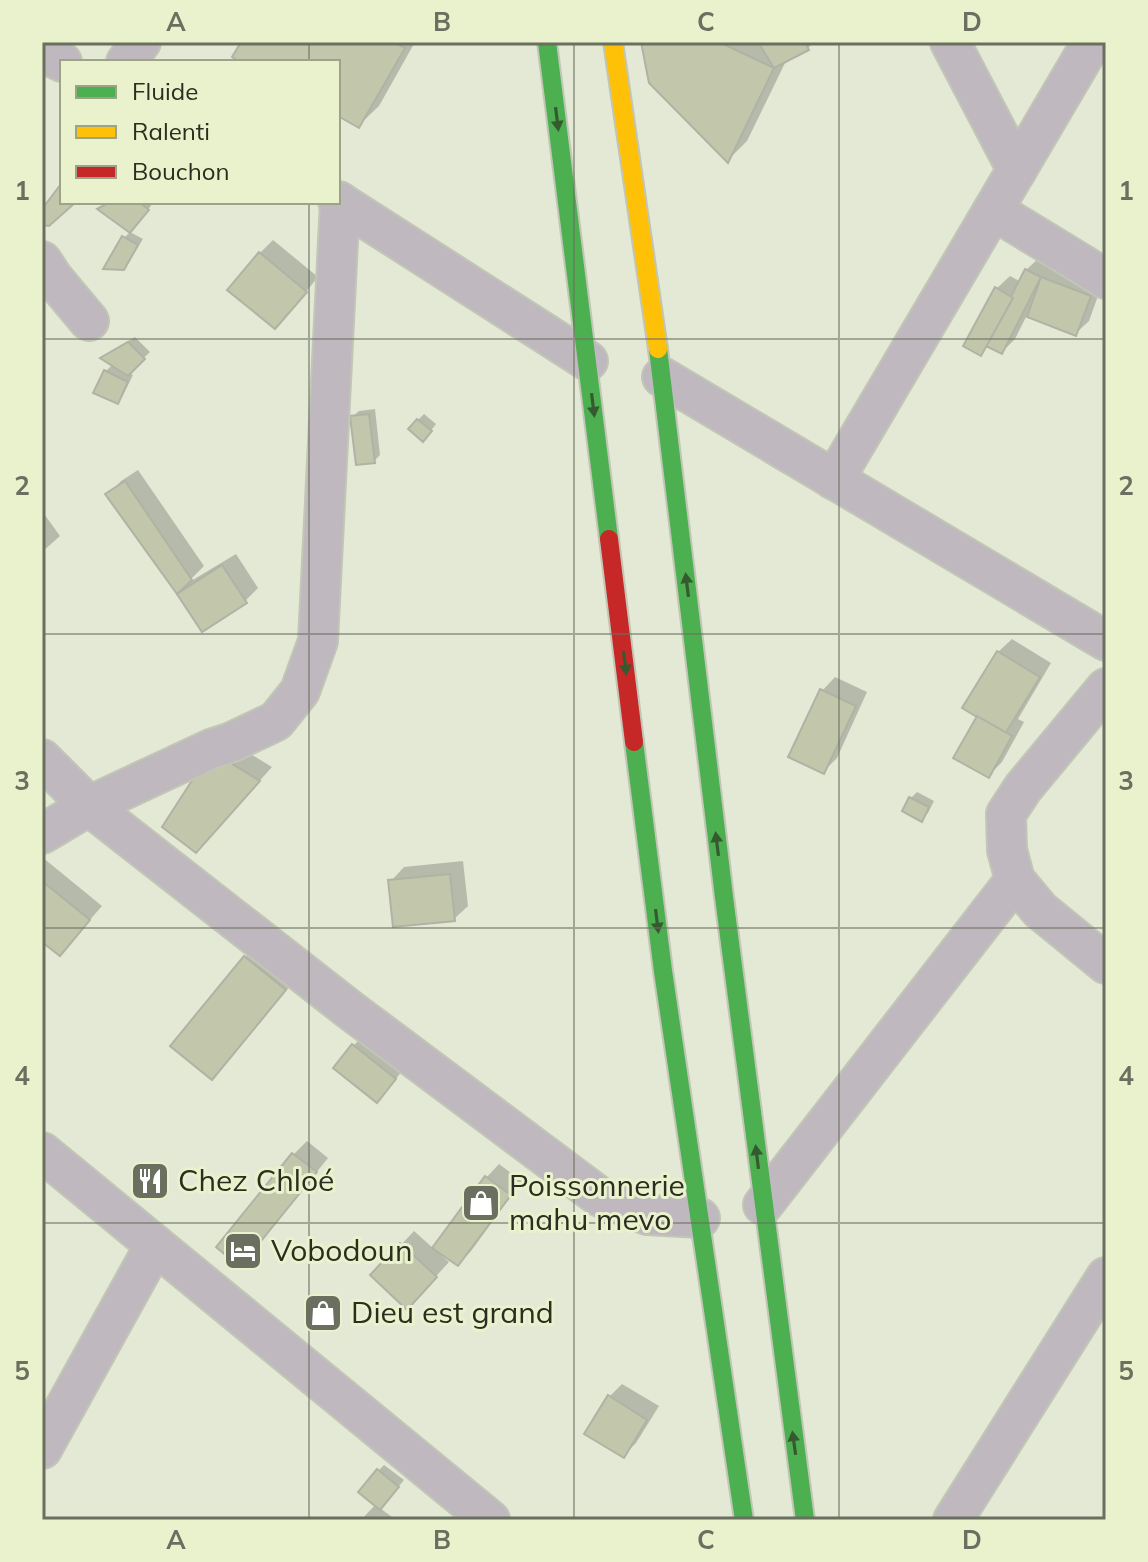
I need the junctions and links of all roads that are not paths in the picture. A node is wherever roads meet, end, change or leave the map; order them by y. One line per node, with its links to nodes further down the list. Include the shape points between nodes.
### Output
1 (141, 42): 7 (street)
2 (547, 42): 16 (main road, one-way to 16)
3 (613, 42): 17 (main road)
4 (950, 42): 9 (street)
5 (1092, 42): 9 (street)
6 (42, 52): 8 (street)
7 (128, 60)
8 (60, 61)
9 (1017, 170): 12 (street)
10 (340, 202): 16 (street)
11 (339, 204): 22 (street, via 318,641 300,691 276,721)
12 (993, 210): 14 (street); 18 (street)
13 (42, 261): 15 (street)
14 (1106, 279)
15 (89, 321)
16 (588, 361): 28 (main road, one-way to 28, via 663,971)
17 (662, 377): 18 (street); 27 (main road, one-way to 17)
18 (834, 480): 19 (street)
19 (1106, 641)
20 (1106, 688): 24 (street, via 1006,814)
21 (42, 759): 22 (street)
22 (89, 806): 23 (street); 28 (street, via 600,1197 647,1215)
23 (42, 834)
24 (1015, 880): 25 (street, via 1040,910); 27 (street)
25 (1106, 964)
26 (42, 1152): 29 (street)
27 (763, 1205): 34 (main road, one-way to 27)
28 (700, 1218): 33 (main road)
29 (155, 1245): 31 (street); 32 (street)
30 (1106, 1277): 35 (street)
31 (42, 1449)
32 (490, 1520)
33 (744, 1520)
34 (805, 1520)
35 (953, 1520)

